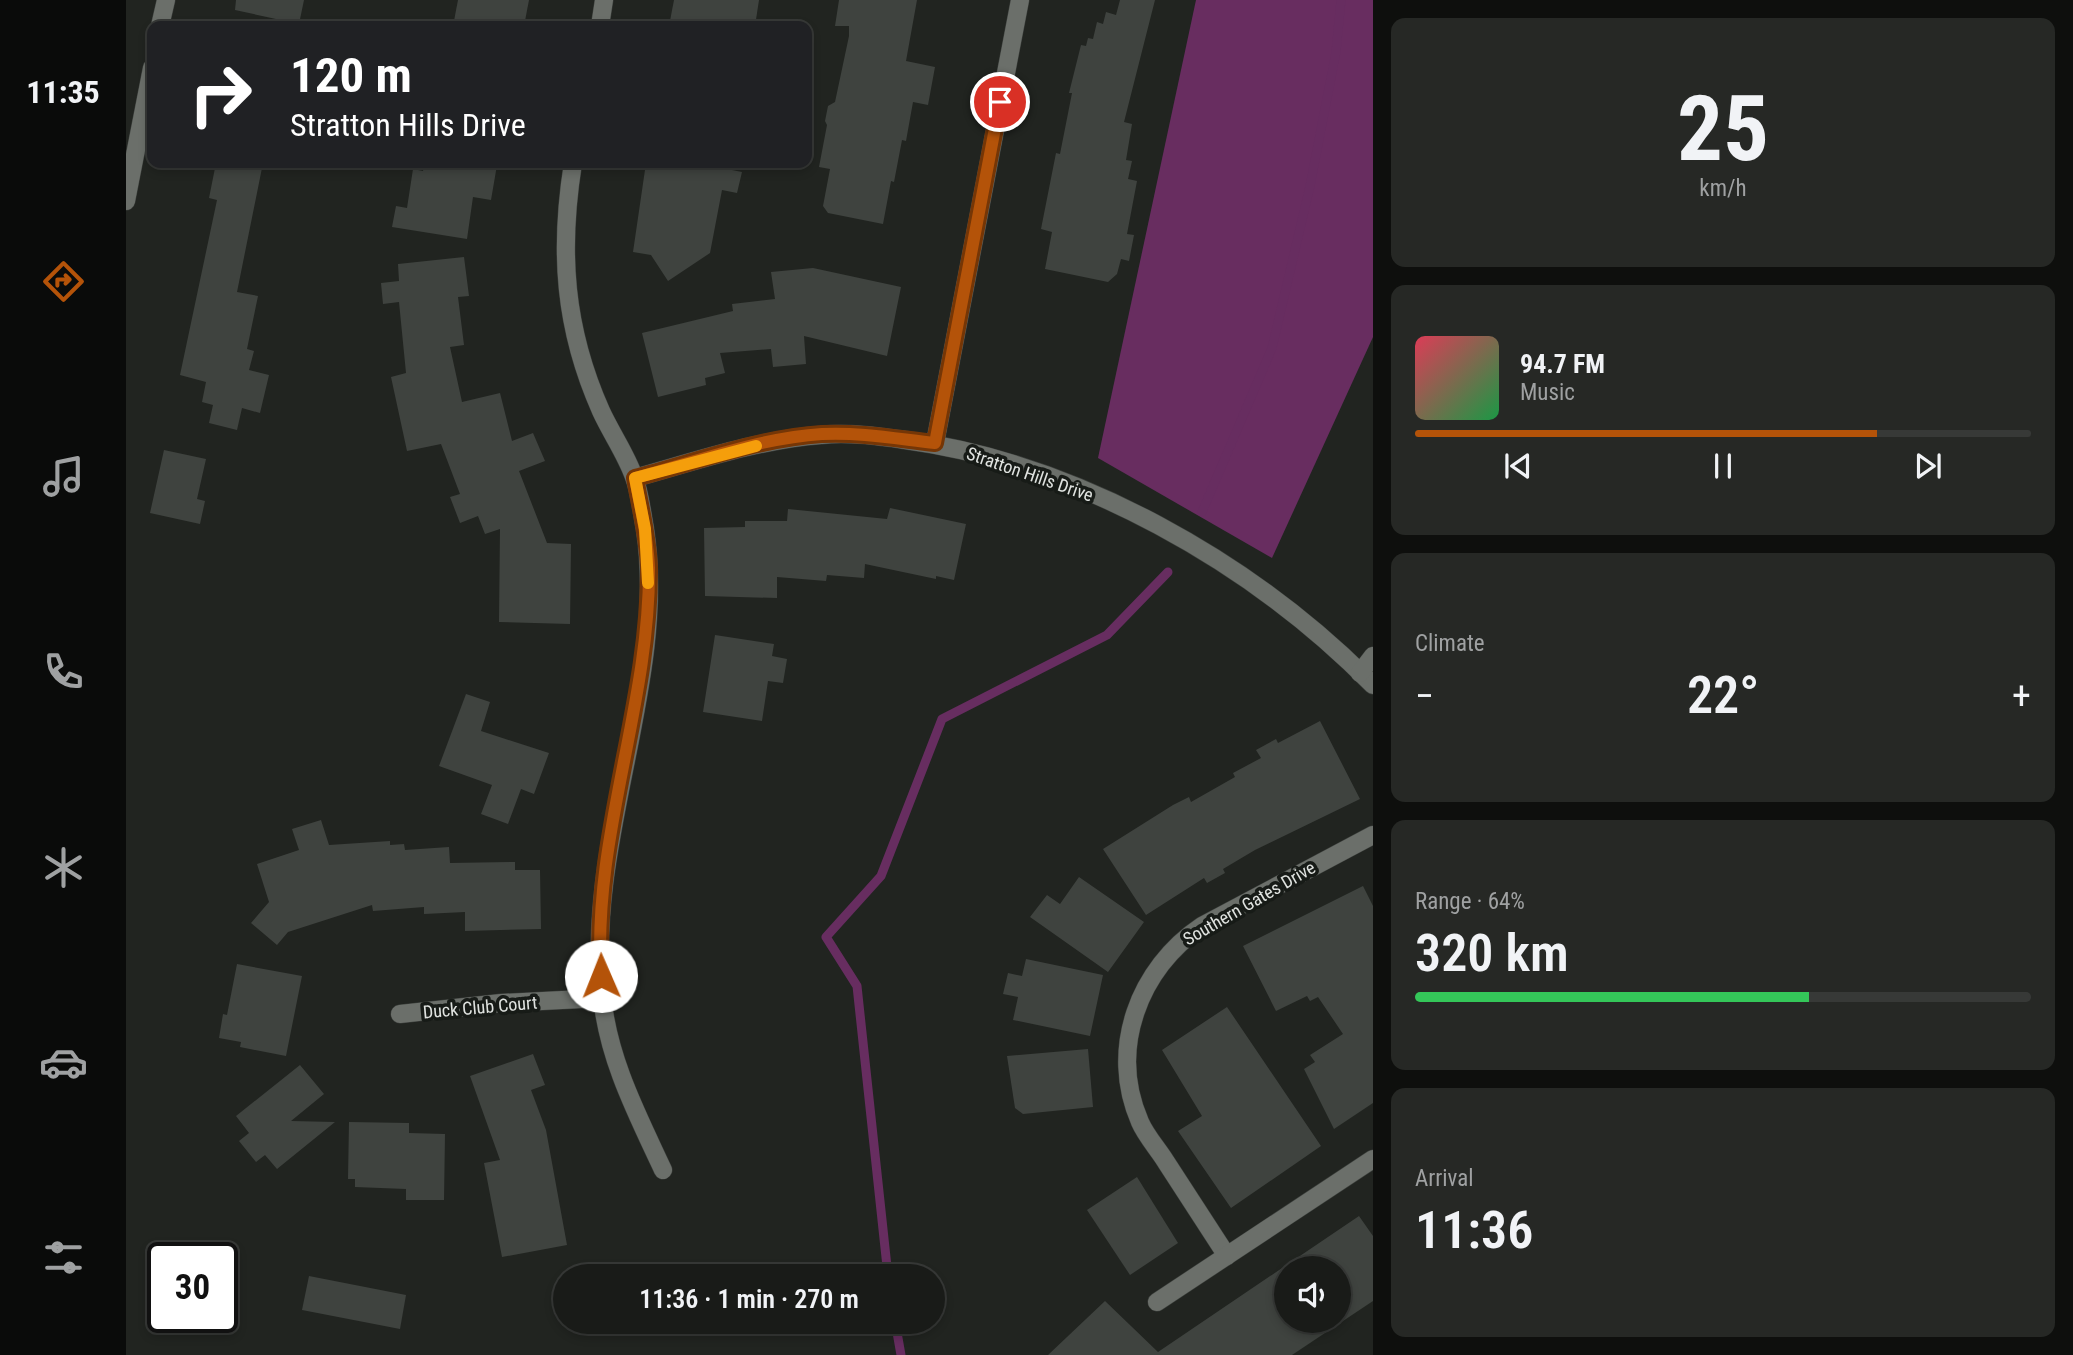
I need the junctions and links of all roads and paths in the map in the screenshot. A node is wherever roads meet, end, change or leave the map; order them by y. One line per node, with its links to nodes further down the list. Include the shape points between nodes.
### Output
1 (166, 0): 4 (street)
2 (604, 0): 5 (street)
3 (1020, 0): 9 (street)
4 (161, 21)
5 (601, 21)
6 (147, 94): 8 (street)
7 (572, 168): 10 (street, via 564,251 575,337 601,412)
8 (126, 201)
9 (935, 443): 10 (street, Stratton Hills Drive, via 823,434 773,441); 12 (street, Stratton Hills Drive, via 1049,478 1167,531 1305,621)
10 (635, 478): 14 (street, via 645,529 648,602 633,720 608,843 599,953)
11 (1373, 656): 12 (street)
12 (1367, 679)
13 (1373, 835): 18 (street, Southern Gates Drive, via 1180,941 1147,983 1136,1007 1128,1057 1140,1122)
14 (602, 998): 15 (street, Duck Club Court); 17 (street, via 625,1088)
15 (400, 1014)
16 (1373, 1159): 18 (street)
17 (663, 1170)
18 (1227, 1256): 19 (street)
19 (1157, 1302)

